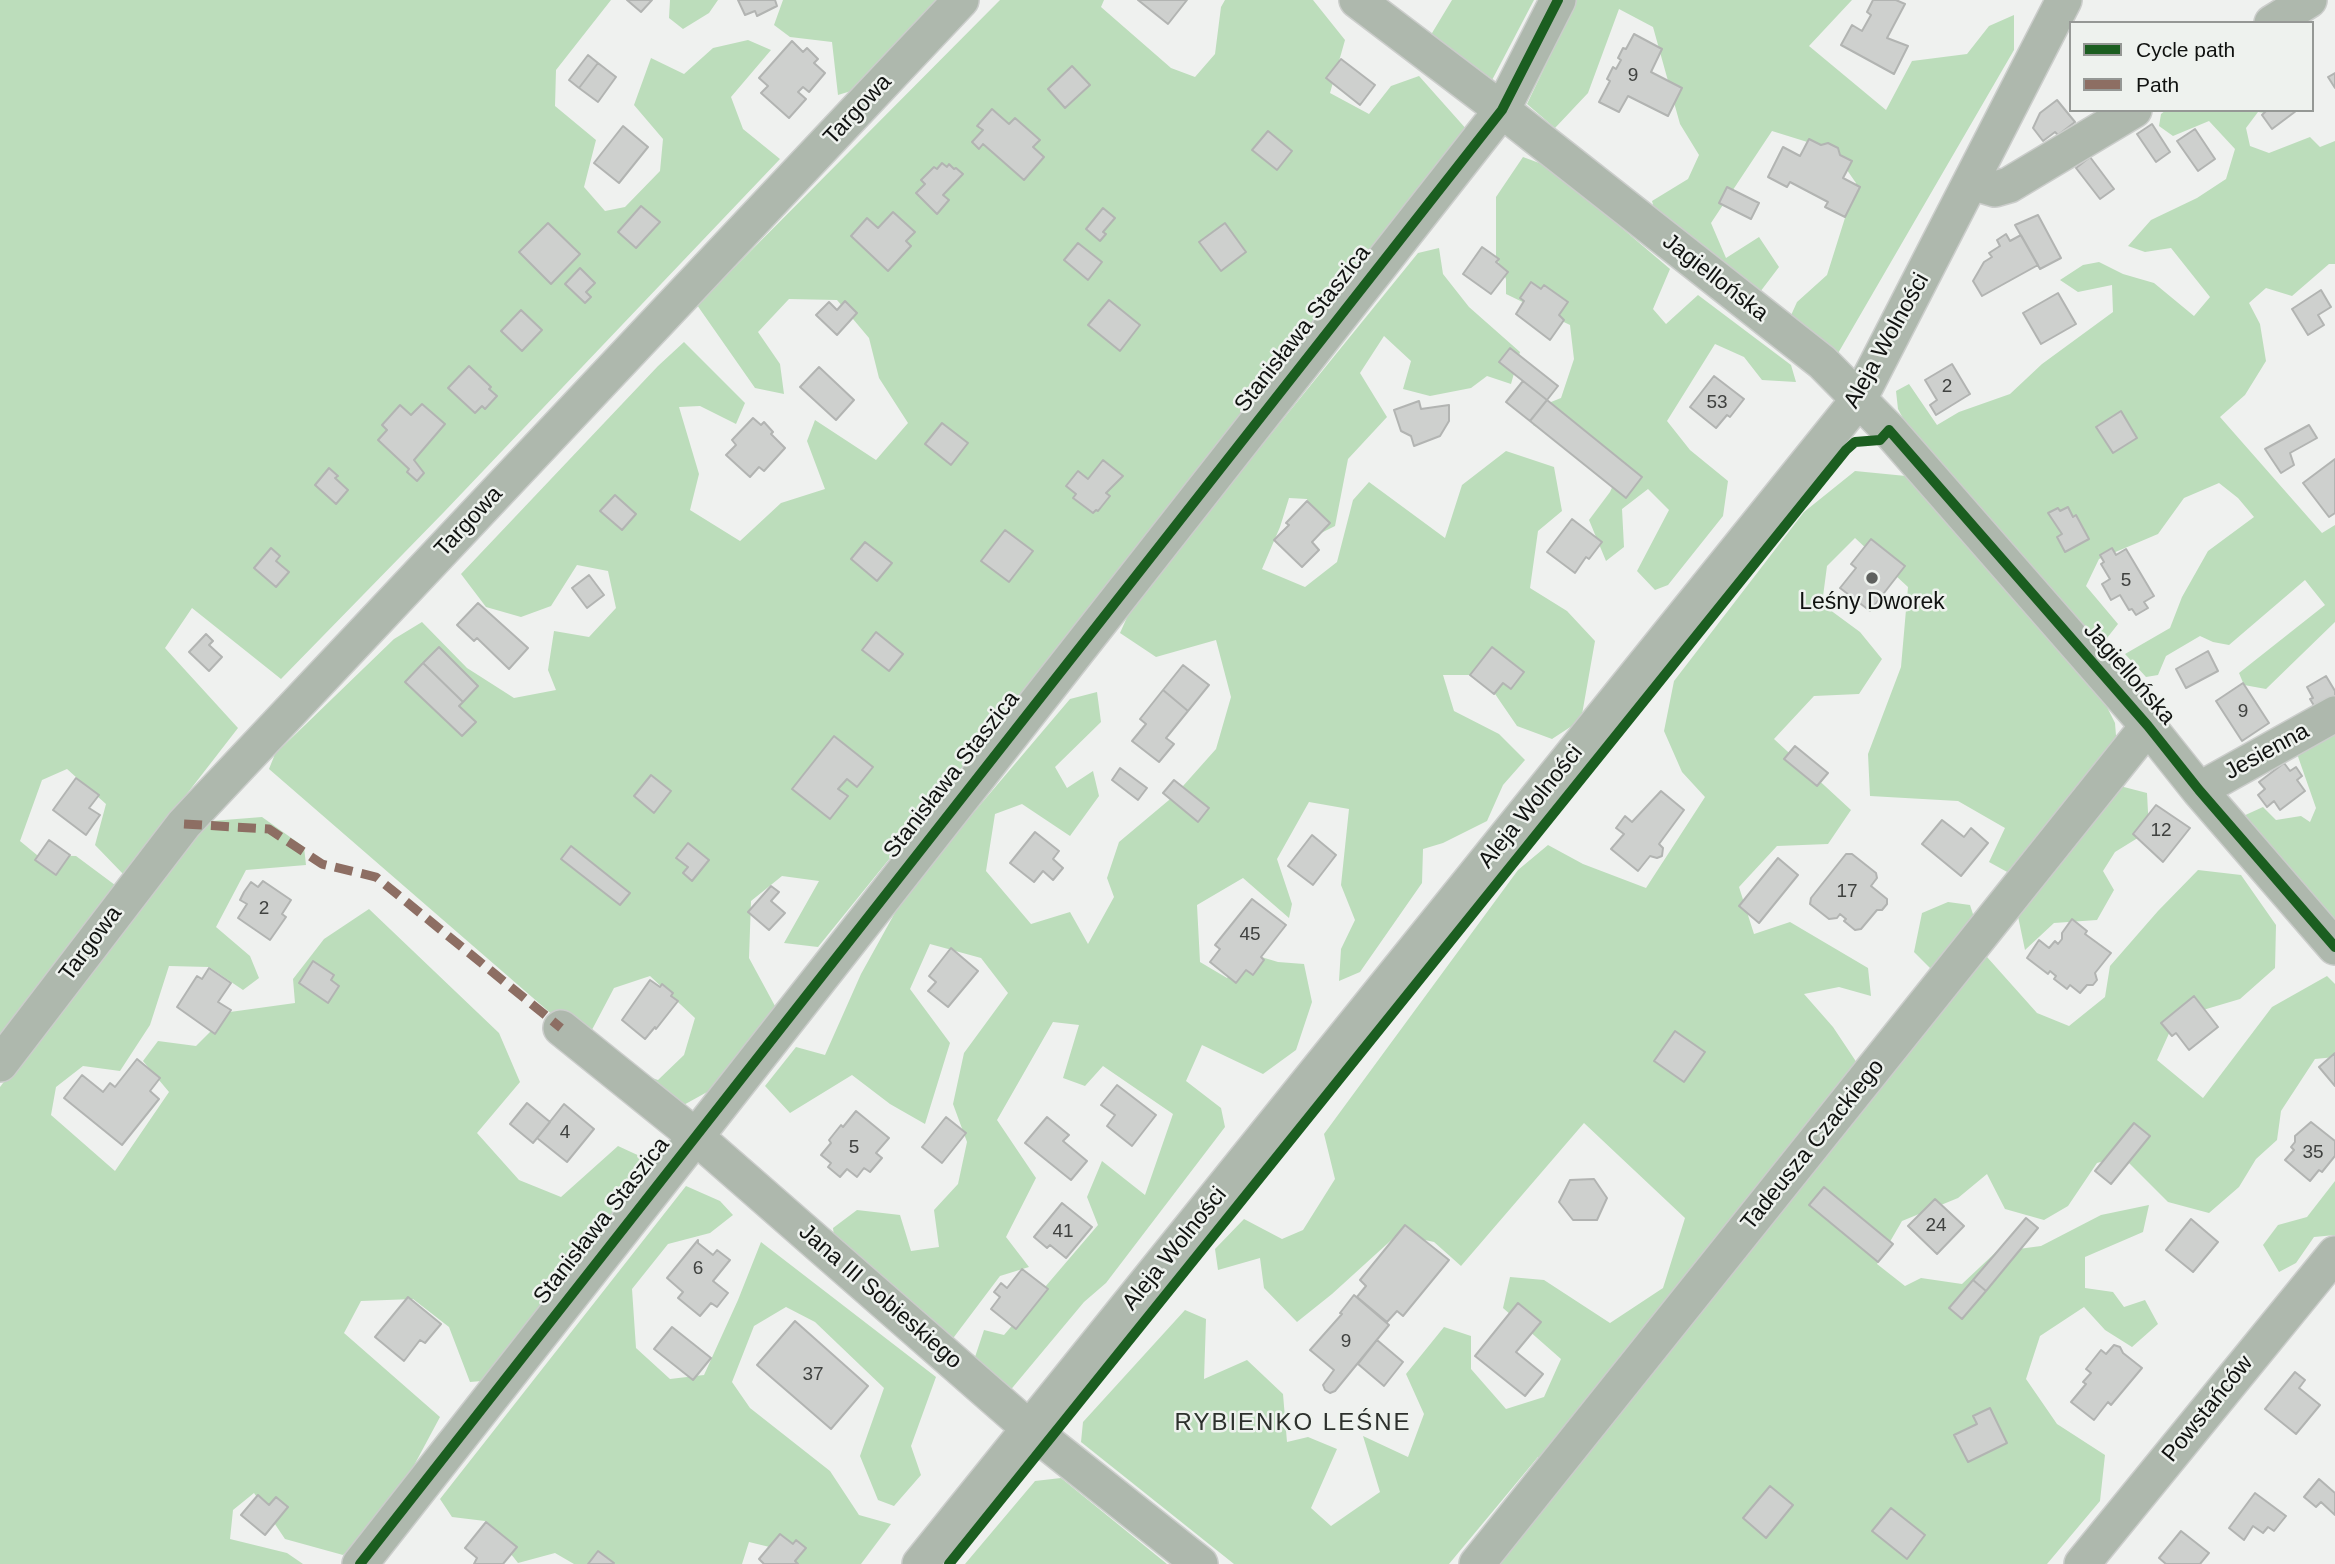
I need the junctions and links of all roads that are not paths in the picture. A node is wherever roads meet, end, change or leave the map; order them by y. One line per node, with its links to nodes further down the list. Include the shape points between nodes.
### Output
1 (961, 0): 16 (street, Targowa, via 184,824)
2 (1357, 0): 7 (street, Jagiellońska)
3 (1558, 0): 7 (street, Stanisława Staszica)
4 (2064, 0): 9 (street, Aleja Wolności)
5 (2309, 0): 6 (street)
6 (2275, 21)
7 (1502, 110): 10 (street, Jagiellońska, via 1822,362); 17 (street, Stanisława Staszica)
8 (2131, 112): 9 (street, via 2009,185 1996,189)
9 (1972, 182): 10 (street, Aleja Wolności)
10 (1859, 399): 12 (street, Jagiellońska); 19 (street, Aleja Wolności)
11 (2335, 714): 13 (street, Jesienna)
12 (2148, 726): 13 (street, Jagiellońska); 23 (street, Tadeusza Czackiego)
13 (2199, 790): 14 (street, Jagiellońska)
14 (2335, 947)
15 (561, 1028): 17 (street, Jana III Sobieskiego)
16 (0, 1064)
17 (695, 1136): 19 (street, Jana III Sobieskiego); 20 (street, Stanisława Staszica)
18 (2335, 1254): 24 (street, Powstańców)
19 (1030, 1429): 21 (street, Aleja Wolności); 22 (street, Jana III Sobieskiego)
20 (360, 1564)
21 (920, 1564)
22 (1200, 1564)
23 (1478, 1564)
24 (2082, 1564)

